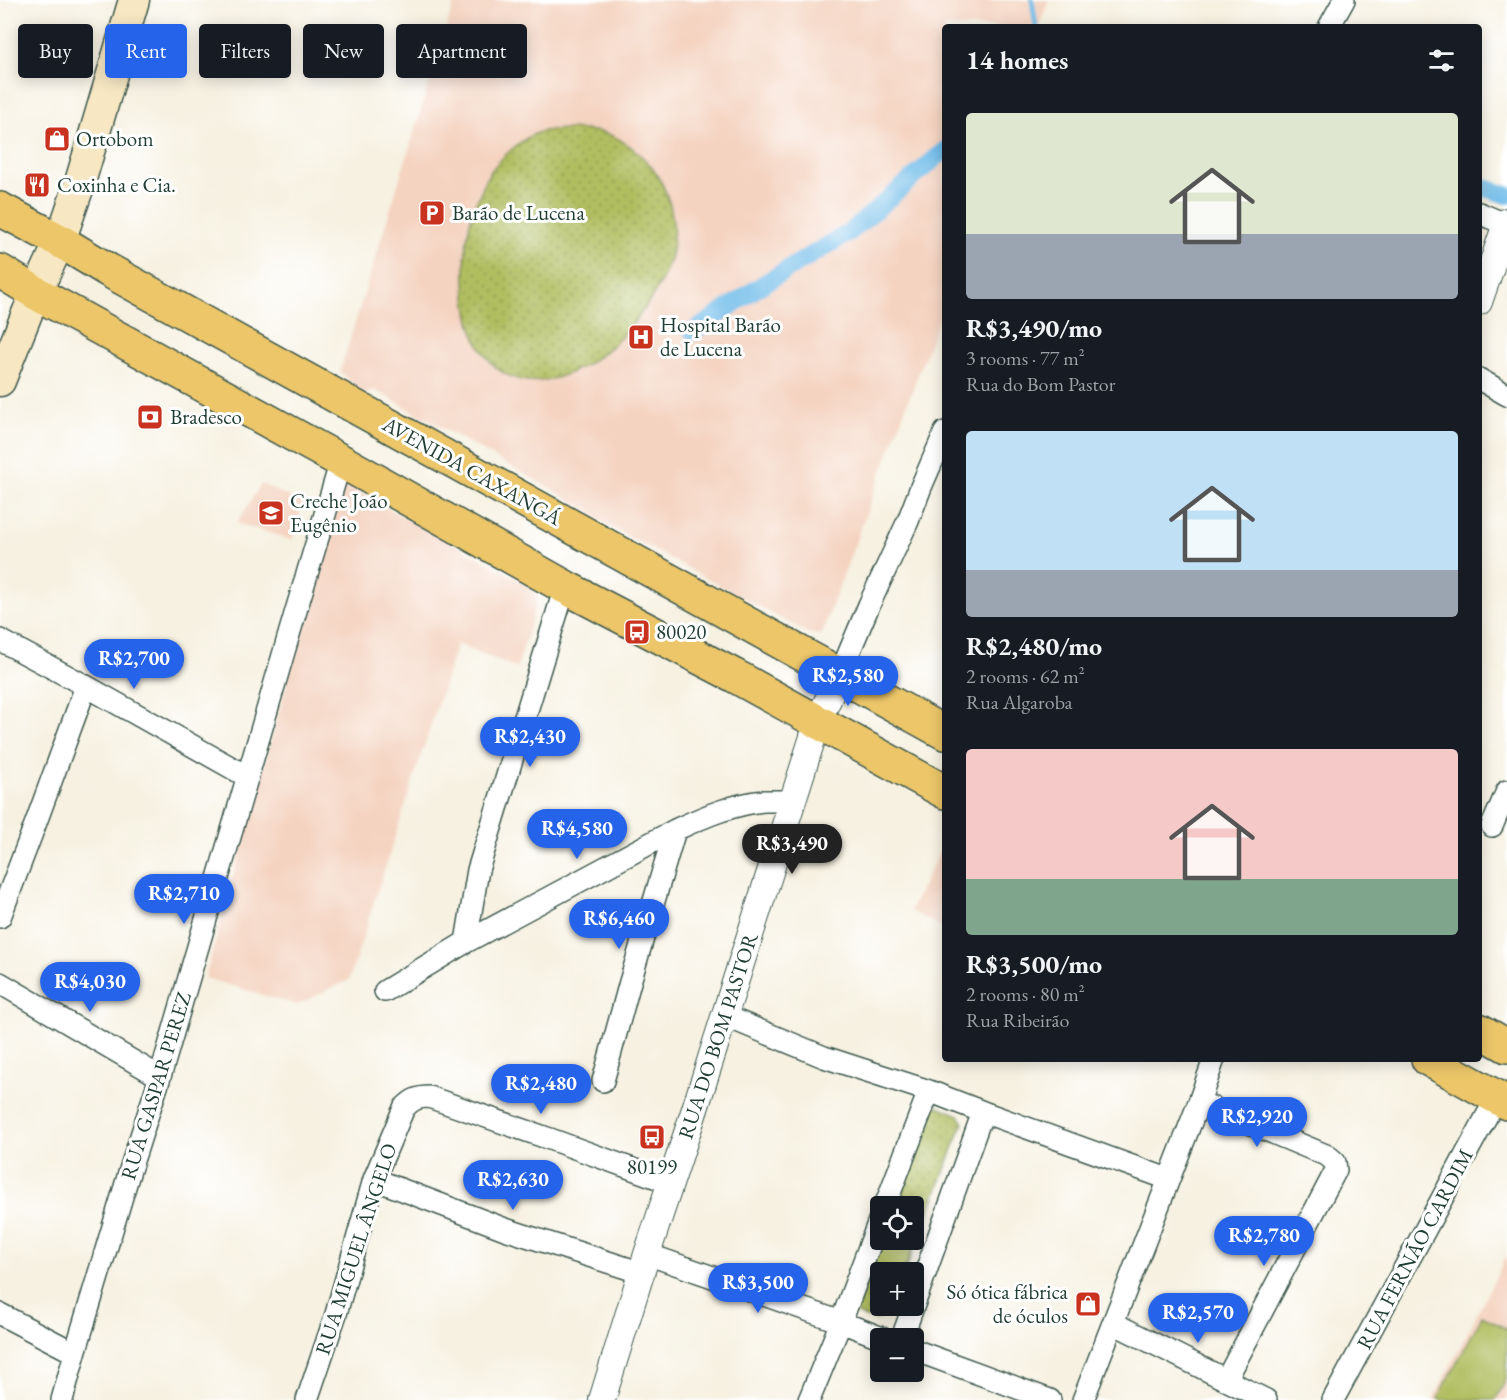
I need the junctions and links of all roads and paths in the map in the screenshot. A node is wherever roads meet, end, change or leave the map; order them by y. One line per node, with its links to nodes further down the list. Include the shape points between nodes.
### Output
1 (134, 0): 7 (main road)
2 (1344, 0): 3 (street)
3 (1331, 24)
4 (0, 209): 7 (main road, AVENIDA CAXANGÁ)
5 (1482, 214): 6 (street)
6 (1507, 223): 10 (street)
7 (60, 242): 9 (main road); 18 (main road, AVENIDA CAXANGÁ)
8 (0, 271): 9 (main road)
9 (36, 293): 11 (main road); 15 (main road)
10 (1482, 294)
11 (0, 381)
12 (1482, 381): 13 (street)
13 (1507, 396)
14 (942, 439): 18 (street)
15 (341, 461): 16 (main road); 22 (street, RUA GASPAR PEREZ)
16 (565, 587): 20 (main road); 29 (street, via 478,870)
17 (0, 640): 19 (street)
18 (840, 674): 20 (street, RUA DO BOM PASTOR); 21 (main road, AVENIDA CAXANGÁ)
19 (86, 686): 22 (street); 28 (street)
20 (818, 721): 23 (main road); 25 (street, RUA DO BOM PASTOR)
21 (942, 726)
22 (248, 777): 37 (street, RUA GASPAR PEREZ)
23 (942, 790)
24 (1507, 791): 26 (street)
25 (793, 801): 27 (street, via 735,806); 32 (street, RUA DO BOM PASTOR)
26 (1493, 826)
27 (675, 830): 29 (street); 38 (street)
28 (0, 917)
29 (466, 942): 31 (street)
30 (0, 983): 37 (street)
31 (385, 991)
32 (725, 1017): 39 (street, via 824,1057); 45 (street, RUA DO BOM PASTOR)
33 (1482, 1032): 34 (main road)
34 (1507, 1046)
35 (1213, 1062): 41 (street)
36 (1433, 1062): 40 (main road)
37 (160, 1077): 54 (street, RUA GASPAR PEREZ)
38 (603, 1081)
39 (929, 1091): 42 (street); 46 (street)
40 (1502, 1100): 64 (street, RUA FERNÃO CARDIM)
41 (1198, 1102): 44 (street); 56 (street, via 1328,1156 1335,1162 1336,1170)
42 (982, 1113): 44 (street); 52 (street)
43 (374, 1179): 45 (street, RUA MIGUEL ÂNGELO, via 404,1108 418,1097 429,1097); 48 (street, via 505,1229); 58 (street, RUA MIGUEL ÂNGELO)
44 (1168, 1179): 51 (street)
45 (671, 1184): 48 (street, RUA DO BOM PASTOR)
46 (889, 1196)
47 (870, 1245): 50 (street)
48 (644, 1264): 50 (street); 59 (street, RUA DO BOM PASTOR)
49 (0, 1314): 54 (street)
50 (841, 1322): 53 (street); 60 (street)
51 (1113, 1323): 56 (street); 62 (street)
52 (906, 1328)
53 (870, 1333)
54 (75, 1353): 57 (street, RUA GASPAR PEREZ)
55 (924, 1354): 61 (street)
56 (1226, 1380): 63 (street)
57 (62, 1400)
58 (307, 1400)
59 (602, 1400)
60 (808, 1400)
61 (1050, 1400)
62 (1083, 1400)
63 (1266, 1400)
64 (1333, 1400)

